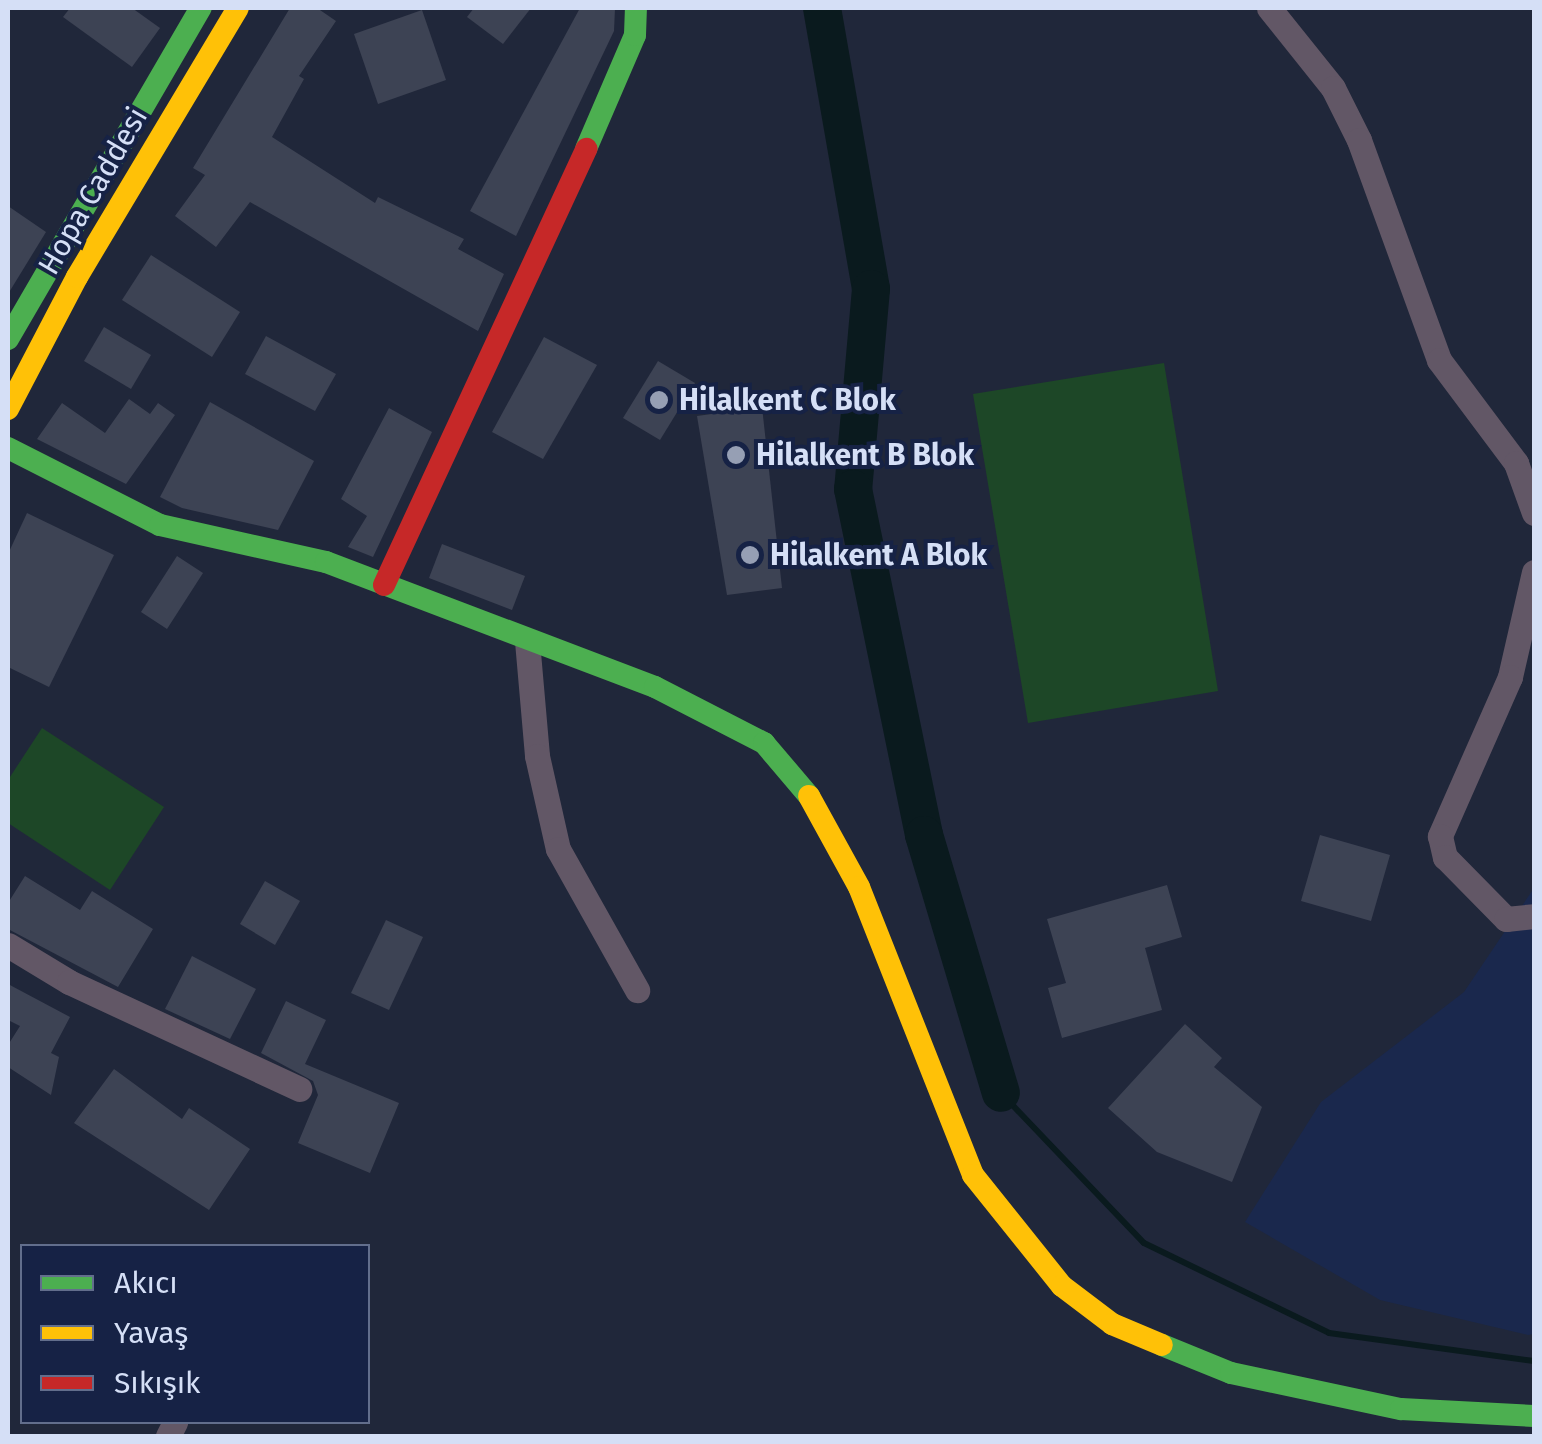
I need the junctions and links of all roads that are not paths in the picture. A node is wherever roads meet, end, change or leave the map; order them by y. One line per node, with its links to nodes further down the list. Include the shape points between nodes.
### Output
1 (201, 8): 5 (main road, Hopa Caddesi)
2 (238, 8): 6 (main road, Hopa Caddesi, via 87,260)
3 (636, 8): 10 (main road, via 634,35 613,90)
4 (1269, 8): 8 (street, via 1332,88 1359,140 1439,360 1516,463)
5 (8, 339)
6 (8, 409)
7 (8, 448): 10 (main road, via 160,525 326,562)
8 (1534, 513)
9 (1534, 572): 12 (street, via 1510,676 1440,836 1445,857 1506,919)
10 (384, 585): 11 (main road)
11 (528, 641): 14 (street, via 537,756 558,849); 16 (main road, via 655,687 764,743 818,806 858,888 973,1175 1062,1286 1112,1324 1231,1373 1401,1410)
12 (1534, 916)
13 (8, 944): 15 (street, via 69,982)
14 (637, 990)
15 (299, 1089)
16 (1534, 1416)

